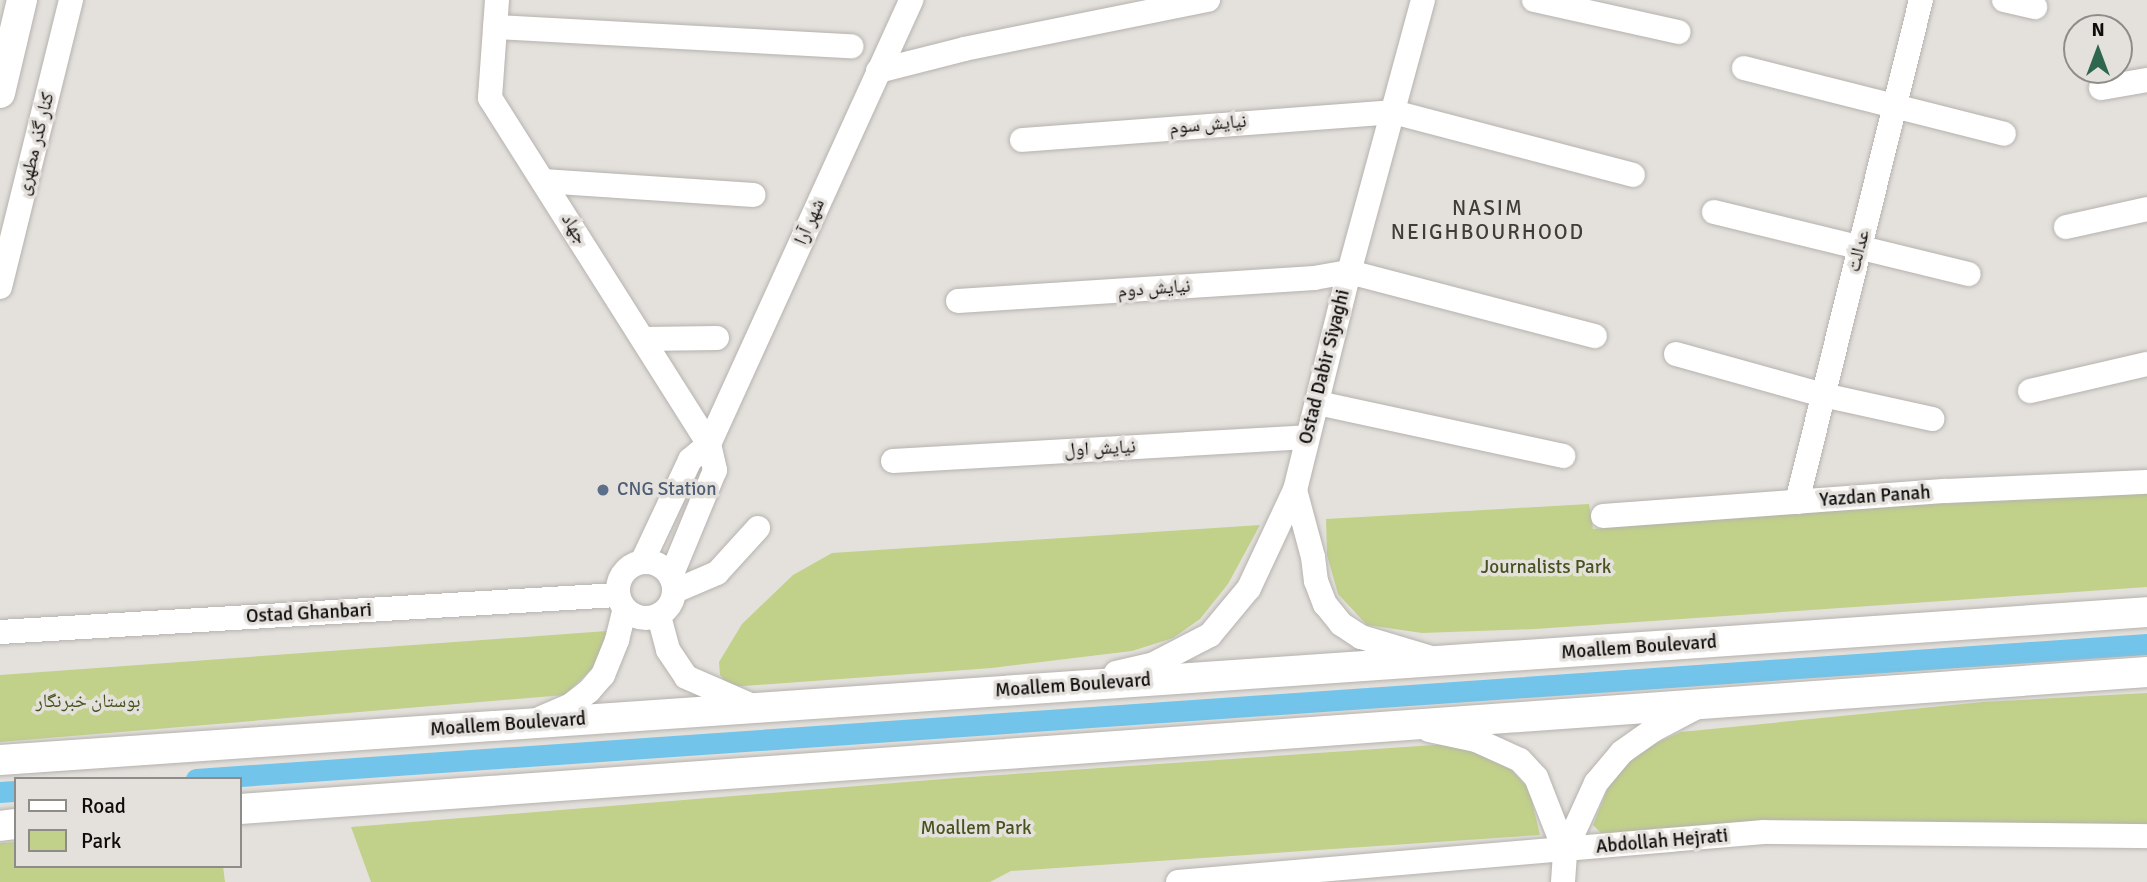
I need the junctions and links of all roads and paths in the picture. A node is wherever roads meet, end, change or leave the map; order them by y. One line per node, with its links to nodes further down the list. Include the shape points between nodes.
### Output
1 (22, 0): 18 (main road)
2 (71, 0): 32 (street, کنار گذر مطهری)
3 (497, 0): 11 (street, جهاد)
4 (911, 0): 15 (street, شهر آرا)
5 (1209, 0): 15 (street)
6 (1423, 0): 20 (street, Ostad Dabir Siyaghi)
7 (1534, 0): 12 (street)
8 (1921, 0): 19 (street, عدالت)
9 (2004, 0): 10 (street)
10 (2035, 7)
11 (495, 27): 13 (street); 24 (street, جهاد, via 490,98)
12 (1678, 33)
13 (850, 46)
14 (1744, 68): 19 (street)
15 (878, 71): 44 (street, شهر آرا)
16 (2147, 80): 17 (street)
17 (2101, 88)
18 (0, 93)
19 (1895, 108): 21 (street); 29 (street, عدالت)
20 (1393, 112): 22 (street, نیایش سوم); 23 (street, نیایش سوم); 30 (street, Ostad Dabir Siyaghi)
21 (2004, 134)
22 (1023, 140)
23 (1633, 175)
24 (543, 181): 25 (street); 36 (street, جهاد)
25 (754, 195)
26 (2147, 209): 28 (street)
27 (1714, 212): 29 (street)
28 (2066, 227)
29 (1860, 245): 31 (street); 40 (street, عدالت)
30 (1349, 272): 33 (street, نیایش دوم); 34 (street); 41 (street, Ostad Dabir Siyaghi)
31 (1969, 274)
32 (0, 287)
33 (958, 301)
34 (1595, 336)
35 (717, 338): 36 (street)
36 (643, 339): 44 (street, جهاد)
37 (1676, 354): 40 (street)
38 (2147, 364): 39 (street)
39 (2029, 391)
40 (1823, 395): 42 (street); 49 (street, عدالت)
41 (1318, 403): 43 (street, Ostad Dabir Siyaghi); 45 (street)
42 (1932, 419)
43 (1307, 437): 46 (street, نیایش اول); 48 (street, Ostad Dabir Siyaghi)
44 (709, 444): 52 (street, شهر آرا, via 690,460); 53 (street, شهر آرا, via 715,470)
45 (1563, 456)
46 (893, 461)
47 (2147, 482): 49 (street, Yazdan Panah)
48 (1295, 490): 58 (street, Ostad Dabir Siyaghi, via 1317,581 1325,604 1340,624 1361,638); 60 (street, via 1249,588 1210,635 1154,664)
49 (1797, 502): 50 (street, Yazdan Panah)
50 (1603, 516)
51 (758, 528): 53 (street, via 717,573)
52 (642, 562): 53 (street, via 659,565); 54 (street, شهر آرا, via 626,570 618,586)
53 (673, 584): 56 (street, شهر آرا, via 670,605)
54 (621, 602): 56 (street, via 641,618); 57 (street, Ostad Ghanbari); 63 (street, شهر آرا, via 617,639 603,675 571,705)
55 (2147, 612): 58 (main road, Moallem Boulevard)
56 (659, 615): 62 (street, via 668,650 686,677)
57 (0, 632)
58 (1442, 660): 60 (main road, Moallem Boulevard)
59 (2147, 672): 61 (main road)
60 (1075, 686): 62 (main road, Moallem Boulevard)
61 (1698, 706): 64 (main road); 68 (street, via 1622,752 1597,783)
62 (759, 708): 63 (main road, Moallem Boulevard)
63 (528, 723): 65 (main road, Moallem Boulevard)
64 (1410, 727): 66 (main road); 68 (street, via 1476,740 1520,760 1536,777)
65 (0, 760)
66 (242, 809)
67 (2147, 836): 68 (street, Abdollah Hejrati, via 1764,832)
68 (1565, 850): 69 (street, Abdollah Hejrati); 70 (street)
69 (1178, 882)
70 (1563, 882)

